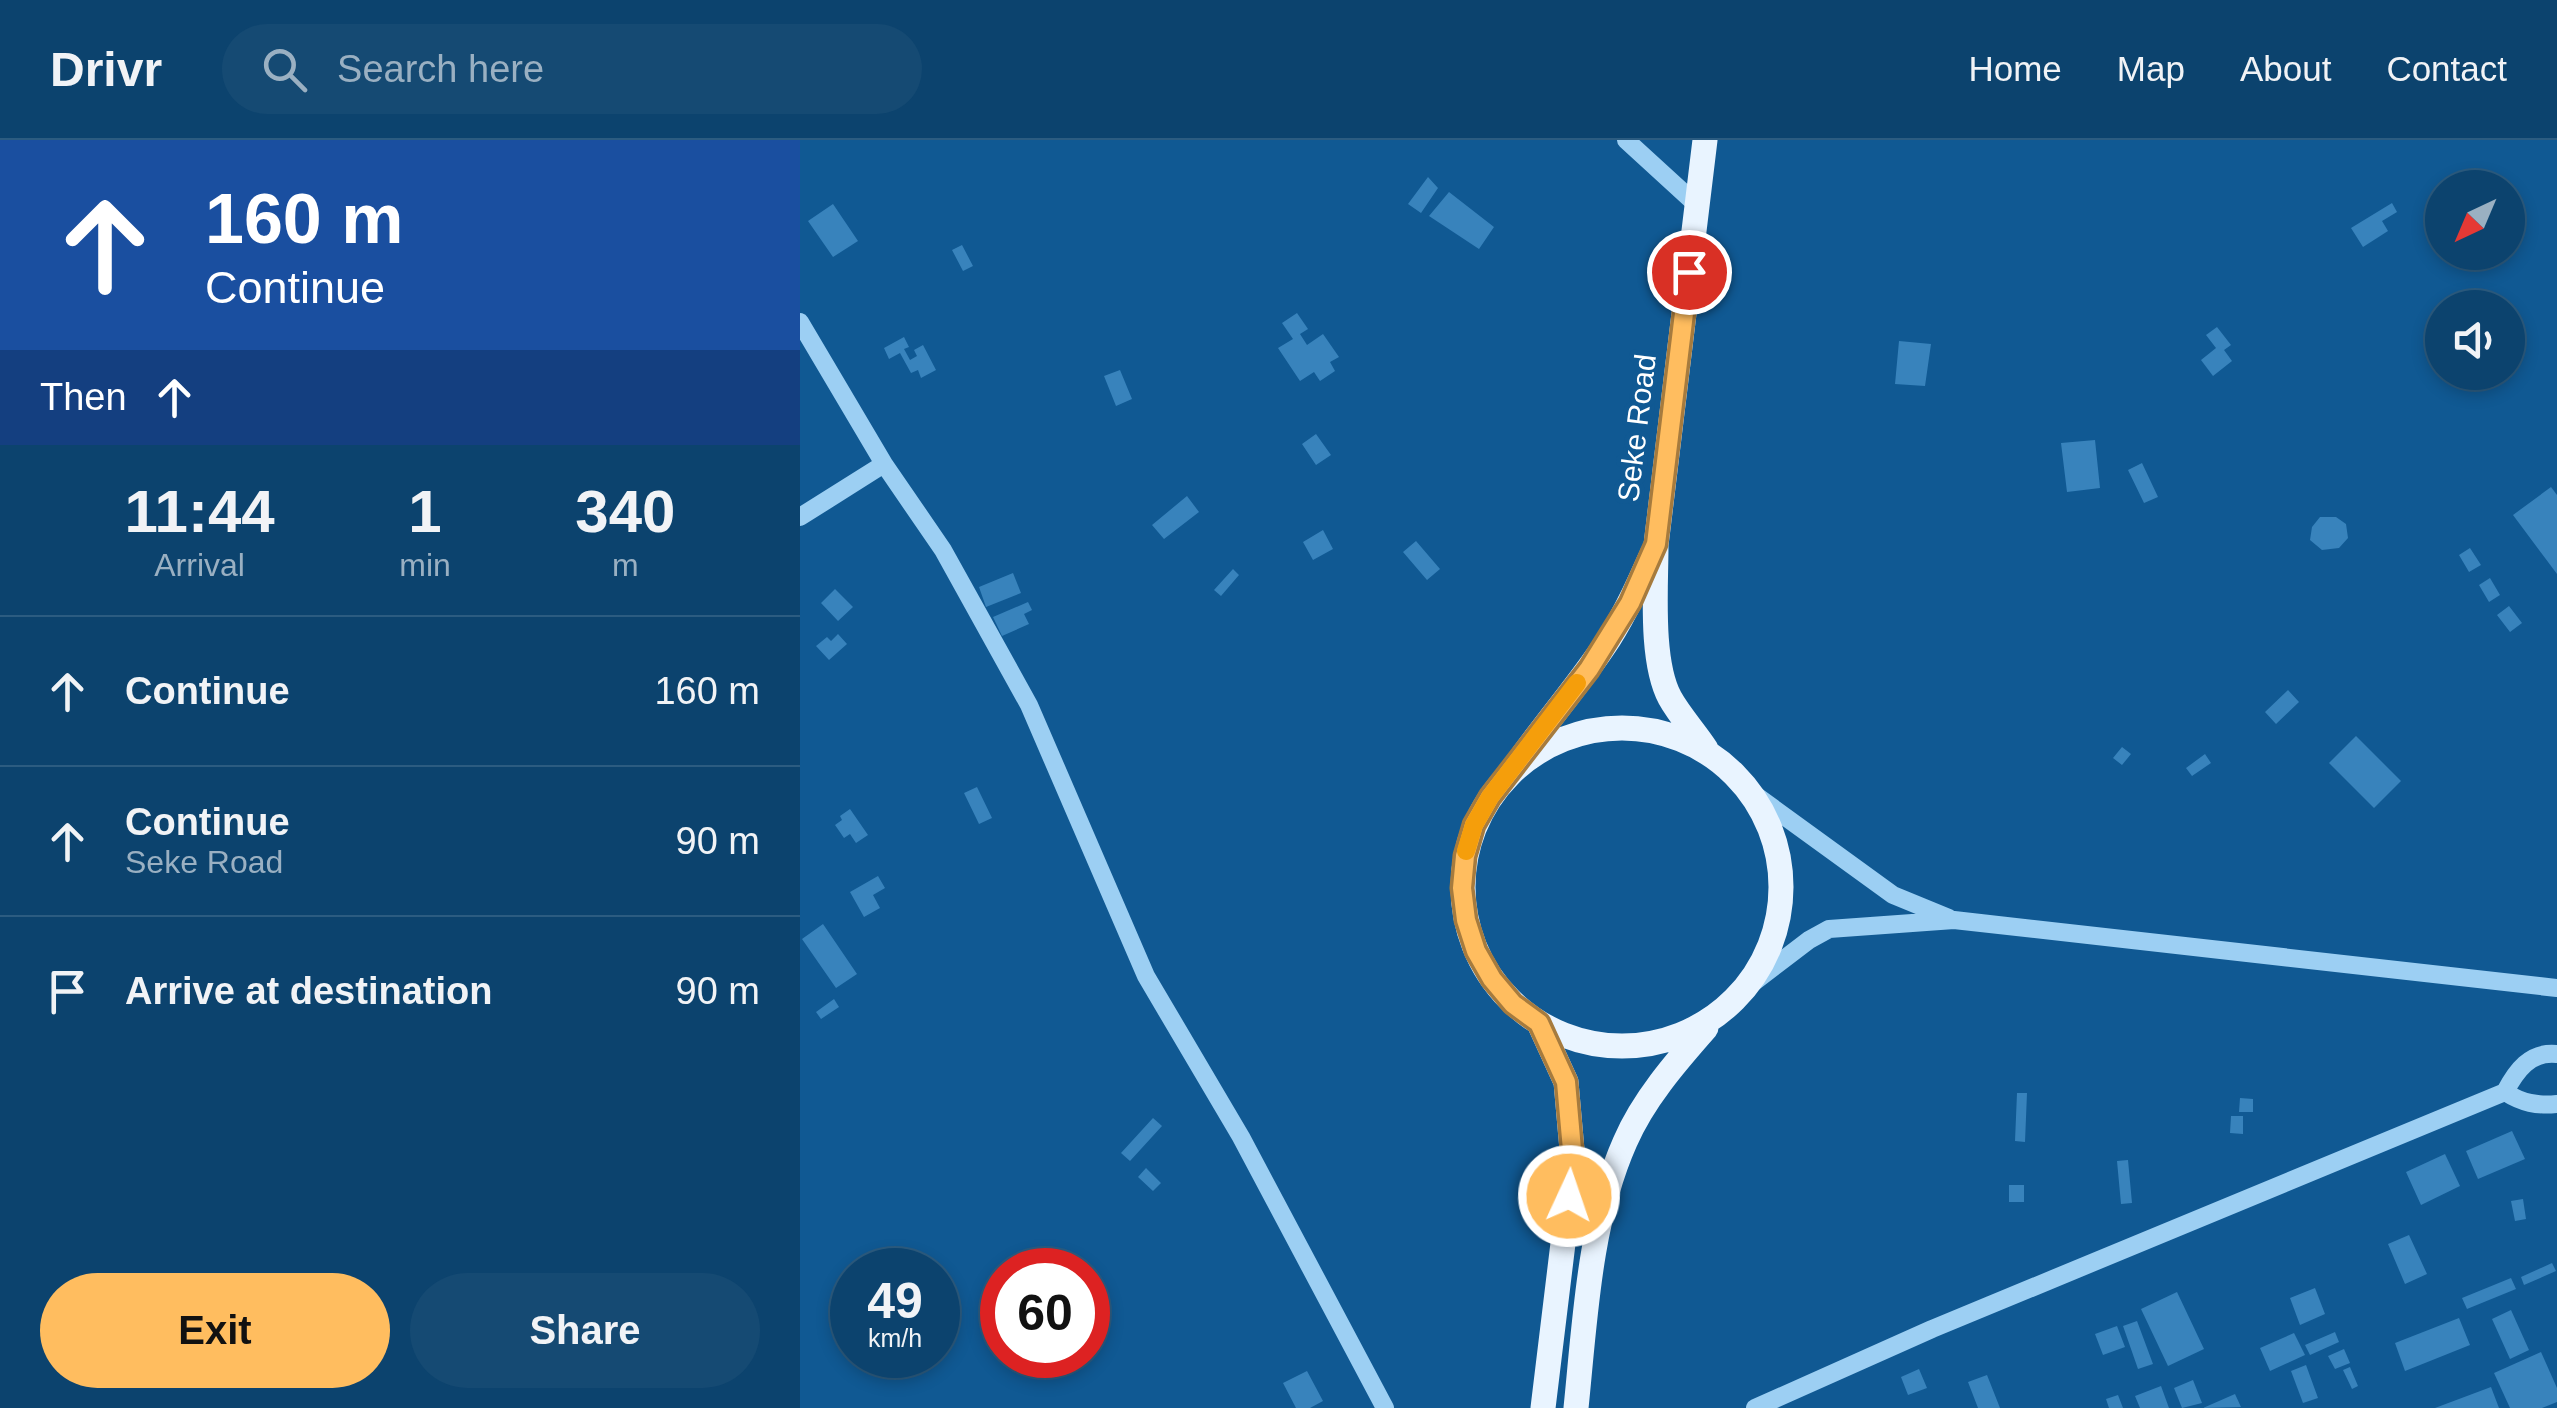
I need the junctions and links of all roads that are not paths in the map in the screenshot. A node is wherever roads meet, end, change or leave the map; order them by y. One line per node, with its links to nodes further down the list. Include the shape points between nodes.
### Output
1 (1626, 140): 3 (street)
2 (1705, 140): 3 (main road, Seke Road)
3 (1697, 205): 7 (main road, Seke Road)
4 (800, 322): 5 (street)
5 (884, 464): 6 (street); 19 (street, via 943,550 1029,705 1146,976)
6 (800, 517)
7 (1656, 544): 8 (main road, via 1662,674); 9 (main road, via 1609,638)
8 (1710, 754): 9 (main road, via 1661,733 1607,728 1572,735); 10 (main road)
9 (1510, 772): 15 (main road, via 1474,825 1462,888 1476,951 1513,1004)
10 (1748, 789): 11 (street, via 1893,895); 12 (main road, via 1778,852 1782,886 1779,921)
11 (1954, 920): 12 (street, via 1829,929); 13 (street)
12 (1750, 984): 14 (main road)
13 (2557, 988)
14 (1716, 1017): 15 (main road, via 1660,1043 1628,1047 1567,1037); 21 (main road, via 1652,1096 1607,1190)
15 (1539, 1023): 20 (main road, via 1566,1082 1573,1161)
16 (2557, 1054): 17 (street, via 2529,1060)
17 (2505, 1092): 18 (street, via 2540,1106); 22 (street)
18 (2557, 1104)
19 (1386, 1408)
20 (1543, 1408)
21 (1576, 1408)
22 (1755, 1408)

